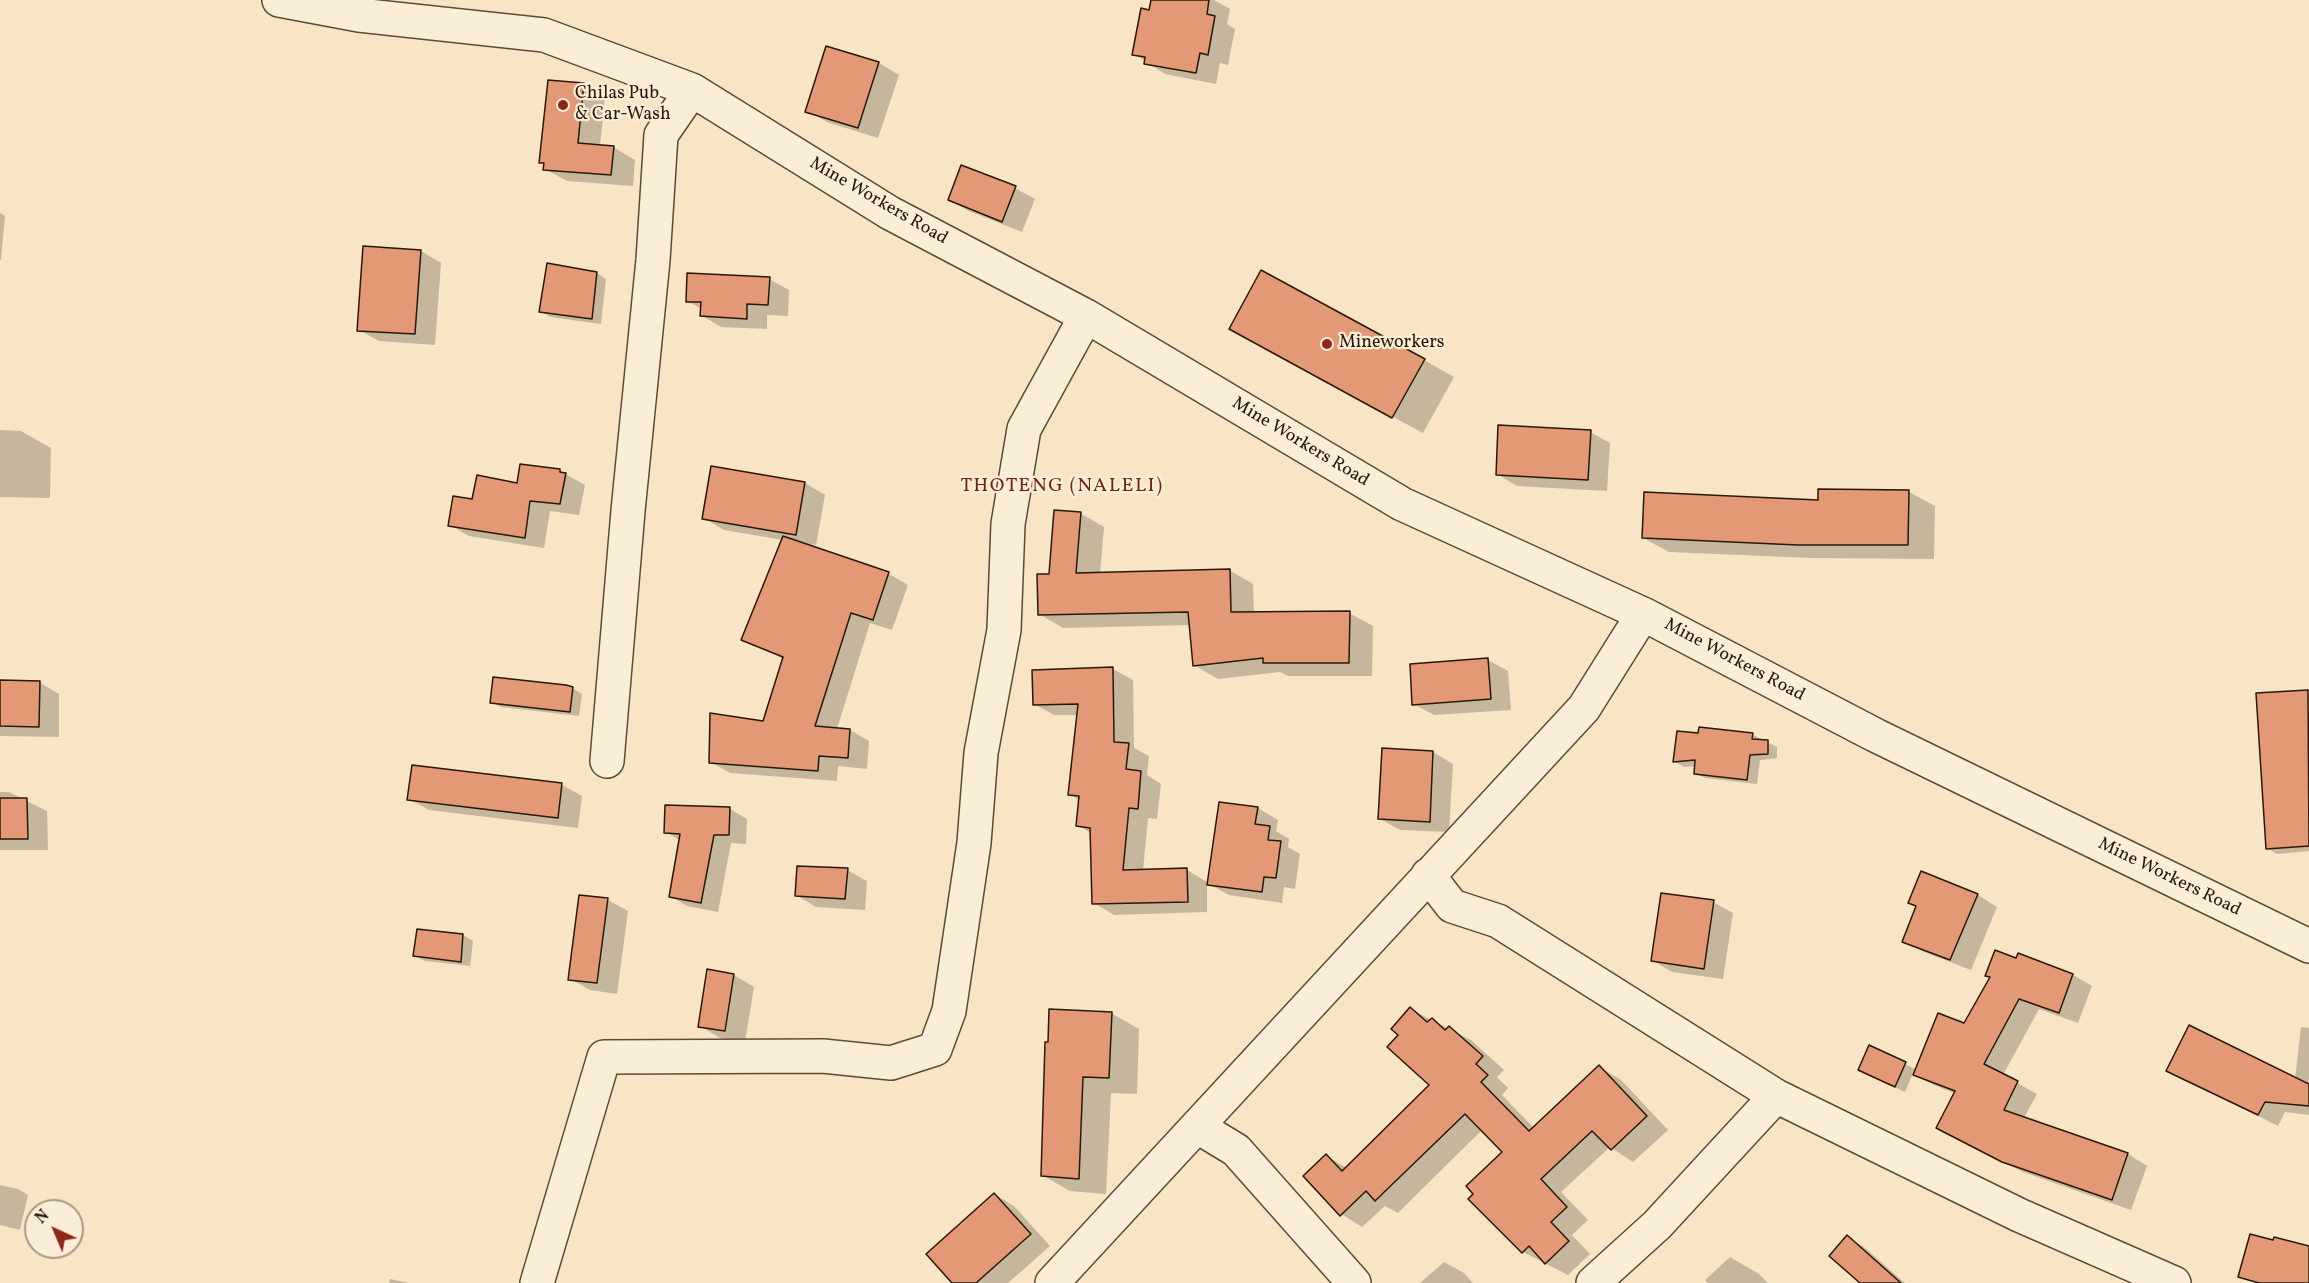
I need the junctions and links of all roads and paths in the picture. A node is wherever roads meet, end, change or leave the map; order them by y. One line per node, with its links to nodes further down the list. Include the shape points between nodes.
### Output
1 (279, 0): 2 (street, Mine Workers Road, via 359,15)
2 (442, 12): 3 (street, Mine Workers Road, via 544,35)
3 (692, 90): 4 (street, Mine Workers Road, via 890,213); 6 (street, via 661,135)
4 (1086, 316): 5 (street, Mine Workers Road, via 1402,504); 12 (street, via 1024,429 1008,524 1004,630 981,753 974,843 949,1011 935,1049 891,1063 823,1056 604,1058)
5 (1643, 614): 7 (street, via 1584,708); 8 (street, Mine Workers Road, via 1875,735)
6 (607, 761)
7 (1428, 875): 9 (street, via 1452,906 1498,921); 10 (street)
8 (2309, 946)
9 (1776, 1096): 11 (street, via 2019,1215); 15 (street, via 1657,1225)
10 (1198, 1127): 13 (street); 14 (street, via 1236,1150)
11 (2165, 1281)
12 (537, 1283)
13 (1052, 1283)
14 (1354, 1283)
15 (1593, 1283)

